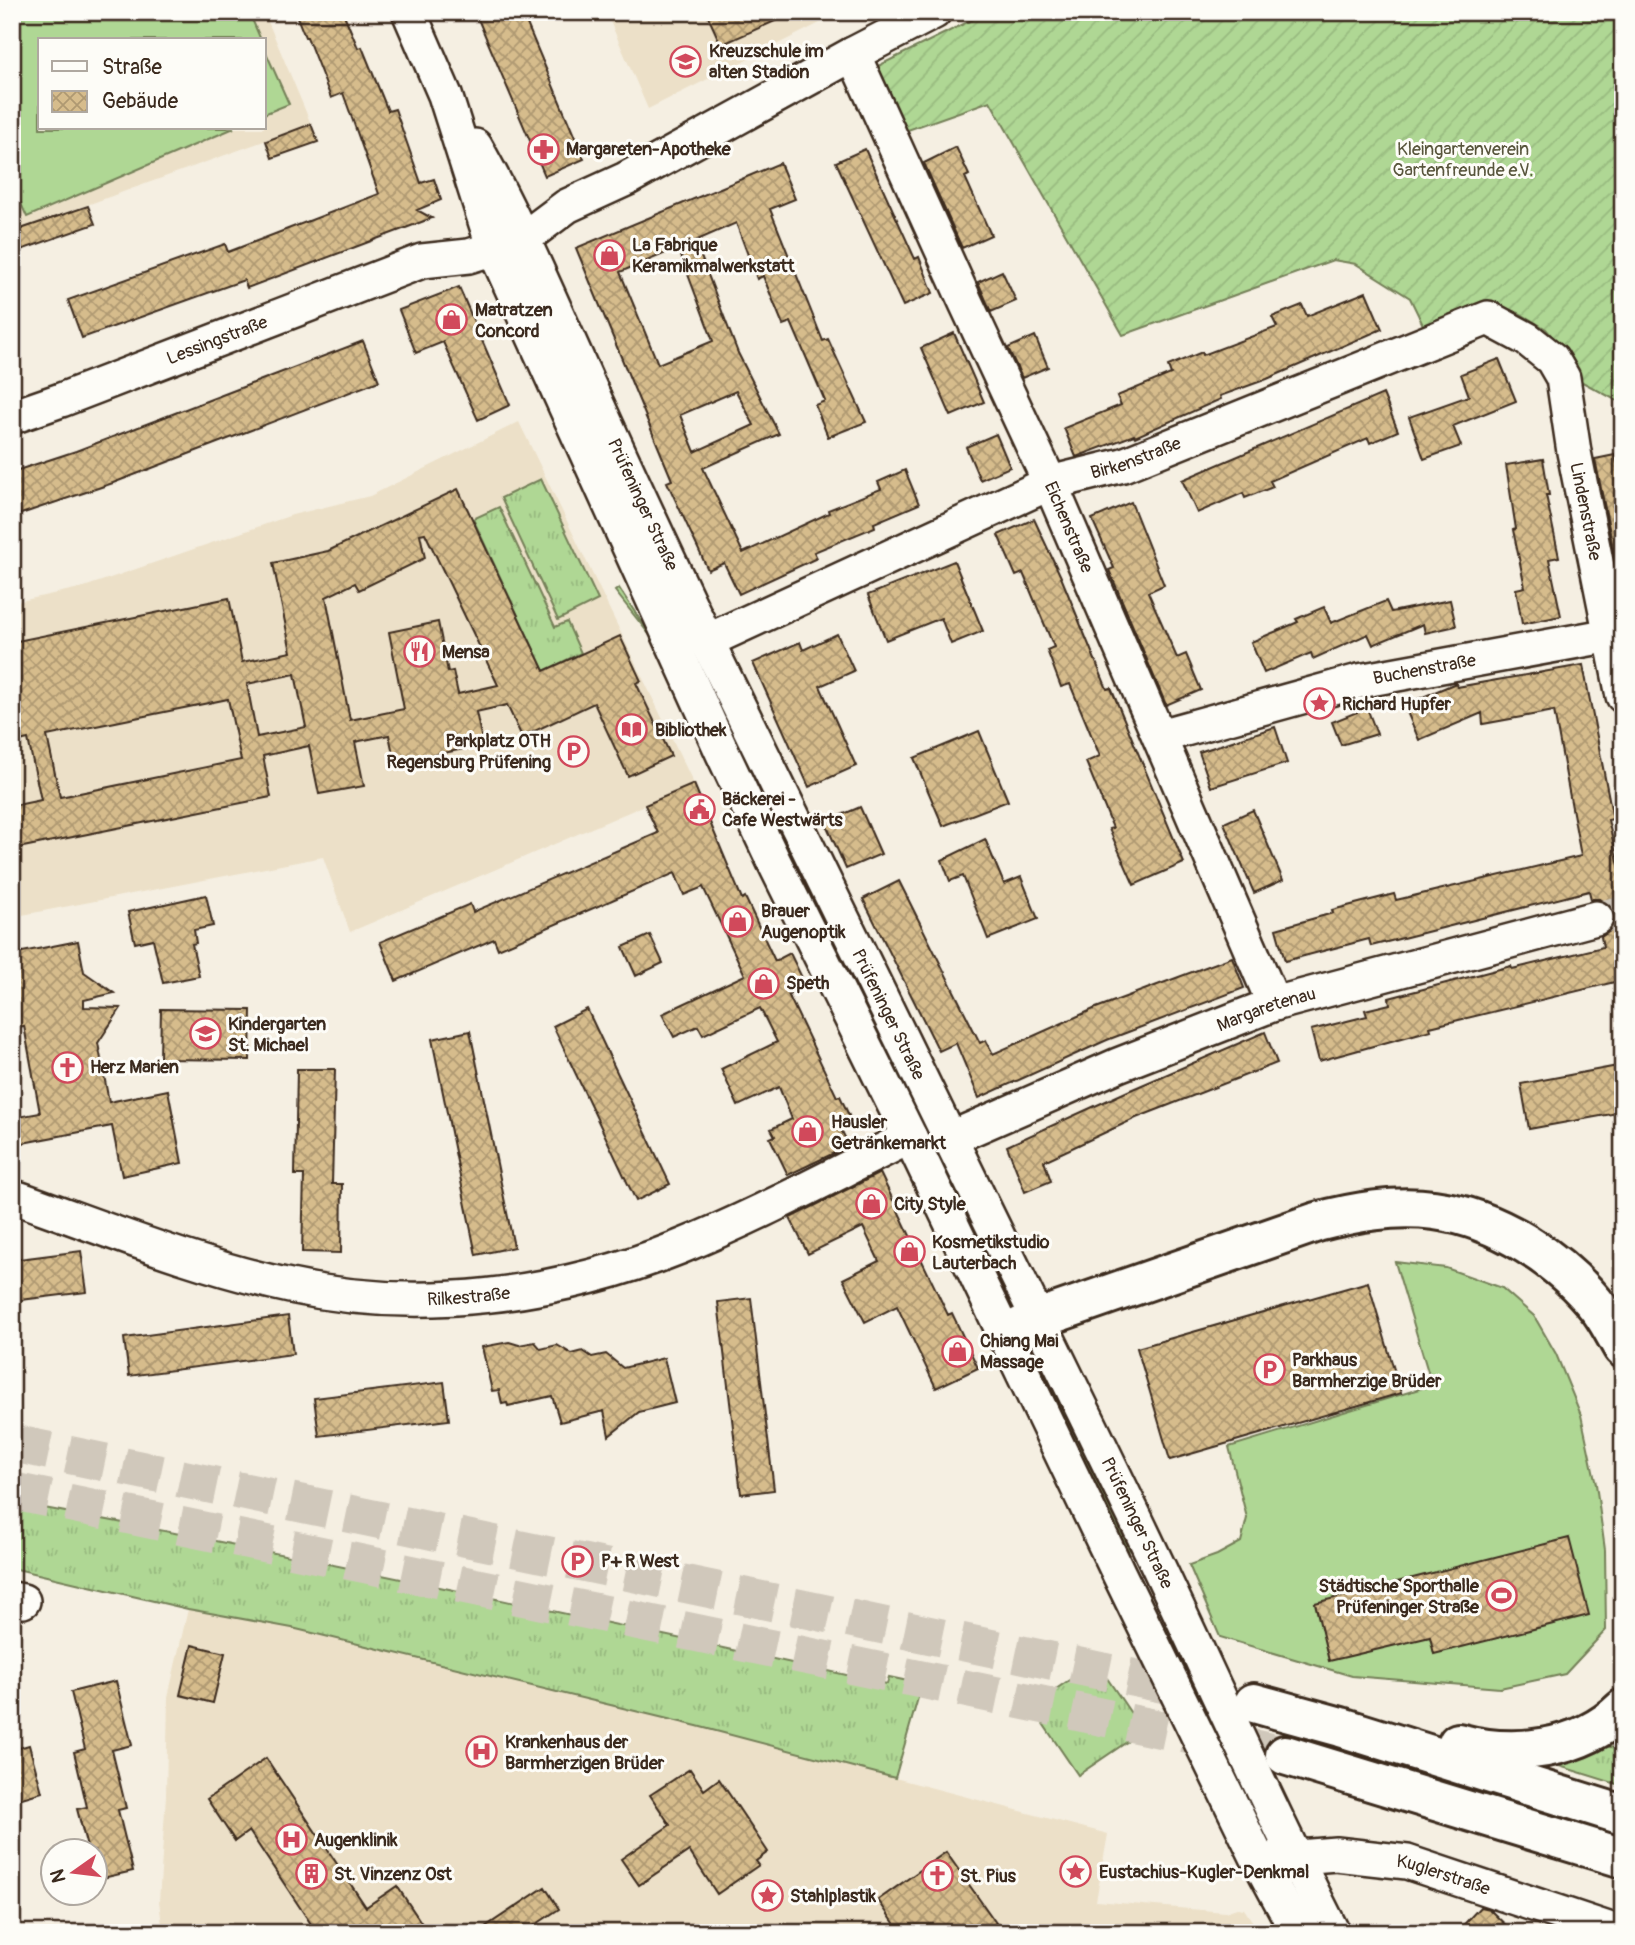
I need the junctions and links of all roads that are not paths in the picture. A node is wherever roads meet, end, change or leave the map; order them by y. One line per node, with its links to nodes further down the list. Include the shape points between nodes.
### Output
1 (409, 12): 5 (street, Prüfeninger Straße)
2 (934, 12): 3 (street, Lessingstraße)
3 (853, 54): 4 (street, Lessingstraße, via 626,179); 10 (street, Eichenstraße)
4 (567, 206): 5 (street, Lessingstraße); 6 (street, Lessingstraße)
5 (496, 213): 6 (street, Prüfeninger Straße); 7 (street, Lessingstraße)
6 (508, 244): 7 (street, Lessingstraße, via 468,256); 12 (street, Prüfeninger Straße, via 615,444); 17 (street, Prüfeninger Straße, via 774,862)
7 (422, 261): 9 (street, Lessingstraße)
8 (1527, 339): 10 (street, Birkenstraße, via 1488,318 1123,465); 11 (street, Lindenstraße, via 1552,359 1563,378)
9 (12, 417)
10 (1050, 483): 12 (street, Birkenstraße); 14 (street, Eichenstraße)
11 (1611, 635): 13 (street, Lindenstraße); 14 (street, Buchenstraße, via 1359,681)
12 (707, 641): 18 (street, Prüfeninger Straße)
13 (1623, 696)
14 (1160, 736): 16 (street, Eichenstraße)
15 (1596, 918): 16 (street, Margaretenau)
16 (1274, 1004): 18 (street, Margaretenau, via 1118,1065)
17 (910, 1137): 19 (street, Rilkestraße, via 678,1248 563,1283 470,1298 388,1298 290,1286 155,1246); 21 (street, Prüfeninger Straße)
18 (949, 1139): 21 (street, Prüfeninger Straße)
19 (12, 1196)
20 (1623, 1302): 21 (highway, via 1576,1249 1537,1220 1451,1188 1401,1182 1355,1186 1306,1199)
21 (1017, 1317): 22 (highway, via 1353,1212 1435,1210 1504,1232 1538,1251 1575,1281); 29 (street, Prüfeninger Straße, via 1173,1597); 31 (street, Prüfeninger Straße)
22 (1623, 1348)
23 (1254, 1703): 25 (highway)
24 (1623, 1709): 25 (highway, via 1590,1732 1563,1743 1504,1752 1373,1719)
25 (1341, 1727): 27 (highway)
26 (1285, 1755): 28 (highway)
27 (1623, 1815)
28 (1583, 1846): 30 (highway); 32 (highway, via 1612,1876)
29 (1293, 1856): 31 (street, Kuglerstraße); 34 (street, Prüfeninger Straße); 35 (street, Kuglerstraße, via 1336,1854 1406,1862)
30 (1623, 1858)
31 (1259, 1861): 33 (street, Prüfeninger Straße)
32 (1623, 1880)
33 (1298, 1933)
34 (1333, 1933)
35 (1620, 1933)

